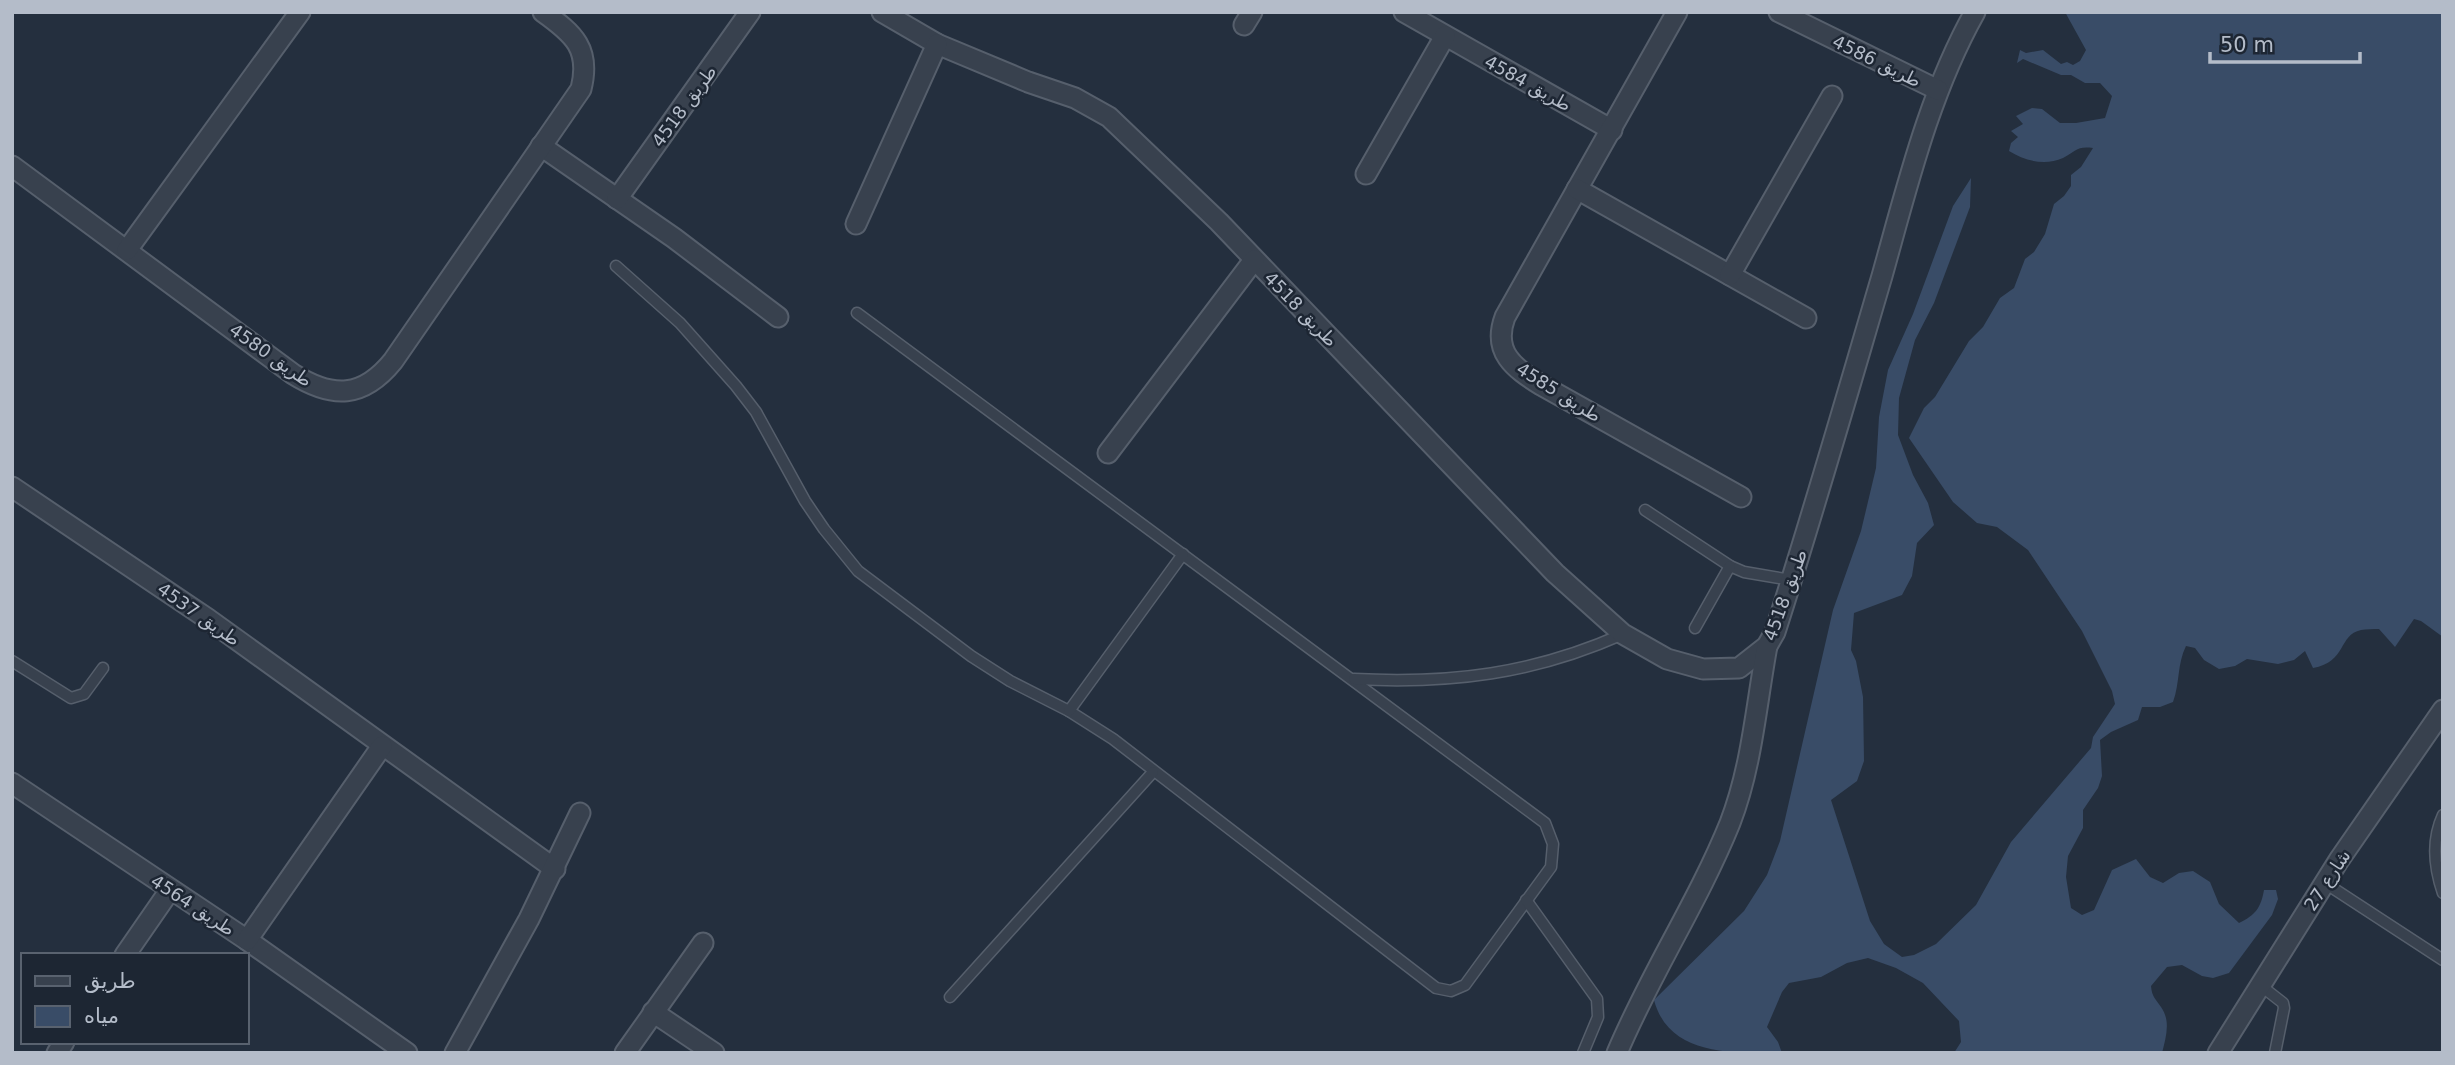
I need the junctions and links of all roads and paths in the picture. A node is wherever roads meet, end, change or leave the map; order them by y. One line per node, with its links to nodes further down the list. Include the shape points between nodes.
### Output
1 (300, 12): 20 (street)
2 (543, 12): 14 (street, طريق 4580, via 577,41 585,73 581,89)
3 (750, 12): 18 (street, طريق 4518)
4 (883, 12): 10 (street, طريق 4518)
5 (1405, 12): 9 (street, طريق 4584)
6 (1677, 12): 13 (street, طريق 4585)
7 (1779, 12): 11 (street, طريق 4586)
8 (1975, 12): 11 (street, طريق 4518)
9 (1445, 36): 13 (street, طريق 4584); 16 (street)
10 (937, 44): 19 (street); 21 (street, طريق 4518, via 1075,97 1109,117)
11 (1938, 90): 33 (street, طريق 4518)
12 (1832, 96): 23 (street)
13 (1612, 130): 17 (street, طريق 4585)
14 (541, 146): 18 (street); 20 (street, طريق 4580, via 393,361 383,374 355,391 333,392 312,386)
15 (12, 166): 20 (street, طريق 4580)
16 (1366, 174)
17 (1577, 189): 23 (street); 29 (street, طريق 4585, via 1500,328 1508,360 1541,385)
18 (617, 199): 25 (street)
19 (856, 224)
20 (127, 250)
21 (1254, 260): 27 (street, طريق 4518); 35 (street, طريق 4518, via 1546,564)
22 (616, 266): 41 (lane, via 680,323 736,386 762,422 805,501 858,571 971,656)
23 (1730, 275): 26 (street)
24 (857, 313): 31 (lane)
25 (778, 317)
26 (1806, 318)
27 (1108, 453)
28 (12, 487): 42 (street, طريق 4537, via 208,619)
29 (1741, 497)
30 (1645, 510): 32 (lane)
31 (1183, 554): 39 (lane); 41 (lane)
32 (1730, 566): 33 (lane); 34 (lane)
33 (1791, 580): 36 (street, طريق 4518)
34 (1695, 628)
35 (1623, 634): 36 (street, طريق 4518, via 1667,659 1703,669 1739,668); 39 (lane, via 1580,653 1505,672 1429,680)
36 (1768, 646): 64 (street, via 1750,758 1730,822)
37 (12, 661): 38 (lane, via 71,698 84,694)
38 (103, 668)
39 (1353, 679): 51 (lane, via 1545,823 1553,856 1545,877)
40 (2443, 710): 48 (street, شارع 27)
41 (1069, 711): 43 (lane)
42 (382, 746): 47 (street, طريق 4537); 52 (street)
43 (1153, 772): 51 (lane, via 1443,990 1465,985); 57 (lane)
44 (12, 783): 49 (street, طريق 4564)
45 (580, 813): 47 (street)
46 (2443, 814): 50 (lane, via 2435,858)
47 (555, 869): 60 (street)
48 (2325, 883): 55 (lane); 56 (street, شارع 27)
49 (170, 890): 52 (street, طريق 4564); 54 (street)
50 (2443, 893)
51 (1526, 900): 63 (lane, via 1599,1005)
52 (247, 940): 59 (street, طريق 4564)
53 (703, 943): 58 (street)
54 (126, 953)
55 (2443, 960)
56 (2260, 985): 65 (street, شارع 27); 66 (lane, via 2283,1003)
57 (950, 997)
58 (653, 1012): 61 (street); 62 (street)
59 (407, 1053)
60 (454, 1053)
61 (625, 1053)
62 (713, 1053)
63 (1583, 1053)
64 (1617, 1053)
65 (2218, 1053)
66 (2274, 1053)

